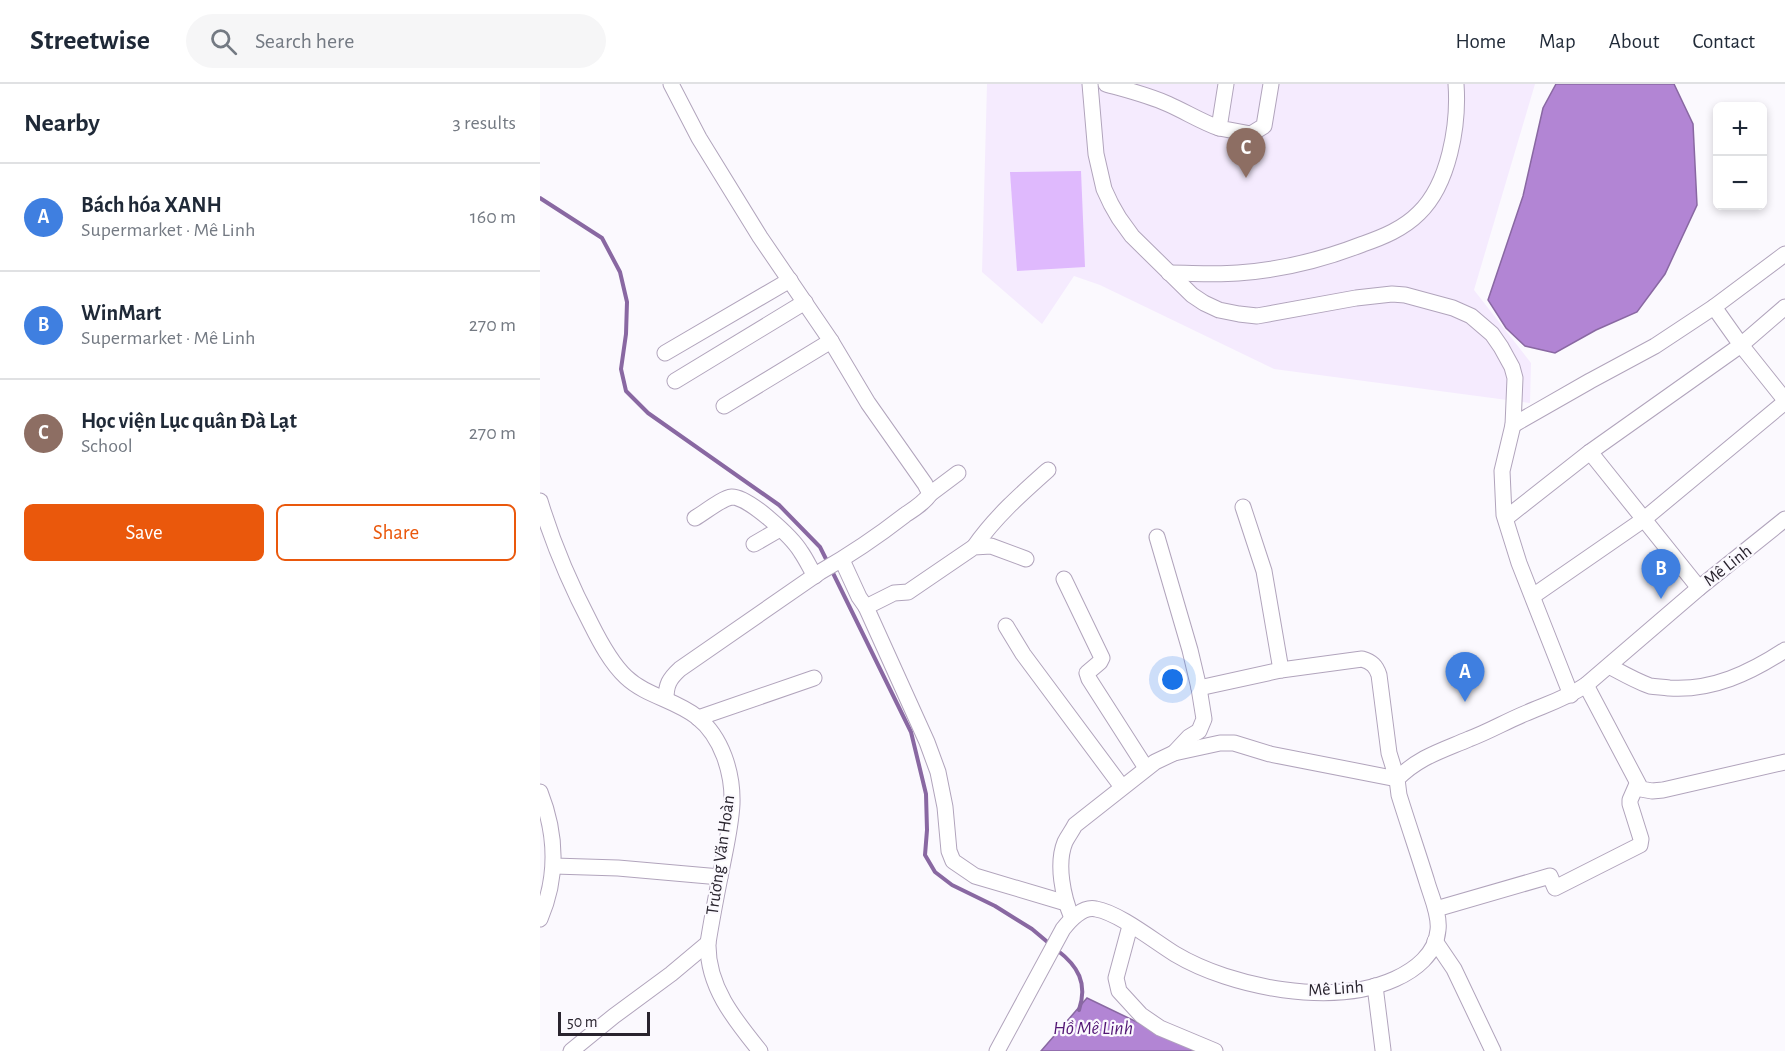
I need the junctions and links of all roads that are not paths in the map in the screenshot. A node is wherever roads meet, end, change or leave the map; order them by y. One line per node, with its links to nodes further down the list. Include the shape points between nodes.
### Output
1 (671, 84): 10 (street, via 699,138)
2 (1090, 84): 9 (street, via 1096,154 1104,189 1132,236)
3 (1106, 84): 7 (street, via 1144,95)
4 (1226, 84): 7 (street)
5 (1271, 84): 7 (street, via 1264,126 1251,134)
6 (1456, 84): 9 (street, via 1452,146 1446,164 1435,192 1408,222 1389,234 1317,261 1238,273)
7 (1220, 128)
8 (1785, 254): 12 (street)
9 (1169, 273): 20 (street, via 1203,303 1239,314 1257,316 1392,294 1453,308 1484,326 1512,367)
10 (790, 280): 11 (street); 16 (street)
11 (805, 302): 14 (street); 17 (street)
12 (1714, 306): 15 (street); 20 (street, via 1655,346)
13 (1785, 307): 15 (street)
14 (831, 341): 19 (street); 24 (street)
15 (1741, 345): 18 (street); 21 (street)
16 (665, 353)
17 (675, 381)
18 (1785, 401): 30 (street)
19 (724, 406)
20 (1513, 424): 28 (street, via 1502,471)
21 (1590, 452): 28 (street); 30 (street)
22 (1048, 470): 34 (street, via 1007,506)
23 (958, 473): 24 (street)
24 (930, 494): 36 (street)
25 (540, 501): 50 (street, Trương Văn Hoàn, via 571,585 601,643 625,677)
26 (1243, 507): 45 (street, via 1264,571)
27 (695, 518): 31 (street, via 734,497)
28 (1506, 518): 40 (street)
29 (1785, 519): 39 (street, Mê Linh)
30 (1643, 520): 39 (street); 40 (street)
31 (780, 529): 33 (street); 37 (street)
32 (1157, 537): 48 (street)
33 (754, 544)
34 (974, 547): 35 (street, via 991,546); 41 (street, via 908,592 894,593)
35 (1026, 559)
36 (838, 562): 37 (street); 41 (street)
37 (818, 574): 50 (street, via 680,669 668,682)
38 (1064, 579): 54 (street, via 1102,658 1087,673 1089,679)
39 (1699, 588): 44 (street, Mê Linh)
40 (1533, 596): 49 (street)
41 (866, 608): 61 (street, via 938,772 953,861 975,876)
42 (1006, 626): 57 (street)
43 (1784, 653): 44 (street, via 1733,679 1695,688 1652,686)
44 (1608, 666): 47 (street, Mê Linh)
45 (1281, 670): 48 (street); 55 (street, via 1370,662 1379,675 1389,753)
46 (814, 678): 51 (street)
47 (1586, 685): 49 (street, Mê Linh); 56 (street)
48 (1200, 688): 52 (street, via 1202,728)
49 (1571, 695): 55 (street, Mê Linh, via 1427,756)
50 (666, 699): 51 (street, Trương Văn Hoàn)
51 (698, 718): 60 (street, Trương Văn Hoàn, via 716,738 732,792)
52 (1174, 753): 54 (street); 55 (street, via 1234,743)
53 (1784, 766): 56 (street, via 1663,790 1646,791)
54 (1146, 768): 57 (street)
55 (1397, 779): 62 (street)
56 (1637, 784): 62 (street, via 1630,804 1640,845 1555,888 1550,876)
57 (1122, 787): 61 (street, via 1076,825 1064,844)
58 (540, 792): 59 (street, via 551,826)
59 (554, 866): 60 (street); 63 (street)
60 (720, 877): 67 (street, Trương Văn Hoàn)
61 (1066, 903): 64 (street)
62 (1436, 909): 66 (street)
63 (540, 919)
64 (1067, 924): 65 (street, Mê Linh, via 1083,911 1094,908); 72 (street)
65 (1130, 926): 68 (street, Mê Linh, via 1184,959 1240,980 1316,993); 73 (street, via 1116,978 1119,990 1141,1015 1160,1028)
66 (1436, 941): 68 (street, Mê Linh, via 1420,963 1402,976); 74 (street, via 1454,969)
67 (708, 943): 70 (street); 71 (street, Trương Văn Hoàn, via 710,972 722,999)
68 (1375, 986): 69 (street)
69 (1383, 1050)
70 (571, 1051)
71 (760, 1051)
72 (997, 1051)
73 (1215, 1051)
74 (1493, 1051)

